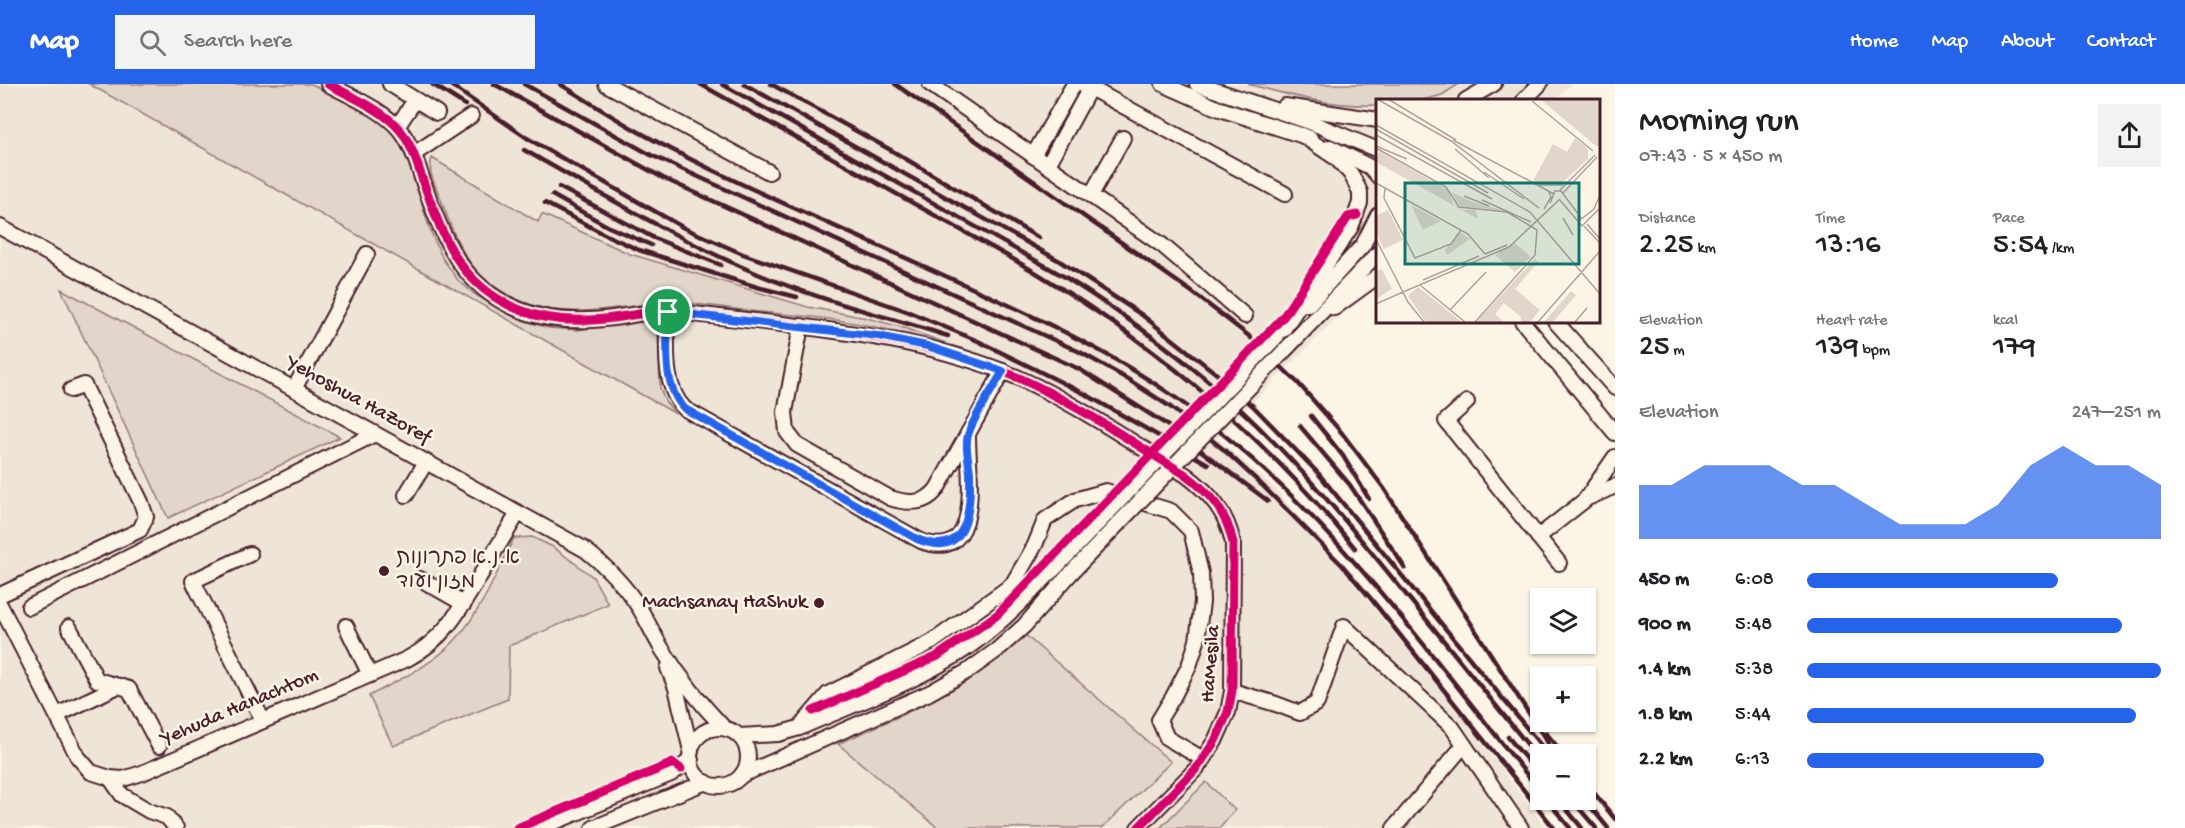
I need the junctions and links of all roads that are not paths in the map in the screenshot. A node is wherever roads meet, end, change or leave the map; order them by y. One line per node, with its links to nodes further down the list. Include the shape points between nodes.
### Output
1 (328, 84): 20 (street)
2 (390, 84): 16 (street)
3 (606, 84): 27 (street)
4 (930, 84): 25 (street)
5 (1074, 84): 25 (street)
6 (1163, 84): 21 (street, via 1217,108)
7 (1197, 84): 12 (street)
8 (1494, 84): 13 (street)
9 (1502, 84): 14 (street)
10 (1540, 84): 15 (street)
11 (1088, 85): 26 (street); 29 (street)
12 (1224, 94): 19 (street); 23 (street, via 1301,118)
13 (1468, 99)
14 (1487, 99)
15 (1525, 99)
16 (415, 100): 17 (street); 20 (street)
17 (437, 113)
18 (471, 116): 24 (street)
19 (1376, 120)
20 (398, 127): 24 (street, HaMesila)
21 (1302, 135): 28 (street, via 1356,158); 43 (street, via 1352,174 1360,203 1351,227)
22 (1123, 138): 30 (street)
23 (1376, 149)
24 (414, 154): 36 (street, HaMesila, via 437,221 456,259 476,282 501,301 531,314 566,320)
25 (1033, 156): 26 (street)
26 (1048, 165): 30 (street)
27 (769, 172)
28 (1376, 174)
29 (1285, 194)
30 (1091, 195): 37 (street, via 1162,245)
31 (1376, 219): 43 (street, via 1353,257)
32 (0, 227): 47 (street, Yehoshua HaZoref)
33 (367, 254): 47 (street)
34 (1376, 256): 42 (street)
35 (1376, 277): 42 (street)
36 (668, 312): 41 (street, HaMesila); 50 (street, via 670,384 685,409 917,539 946,545 962,533 970,493)
37 (1245, 316)
38 (1517, 322): 44 (street)
39 (1523, 322): 44 (street)
40 (1556, 322): 46 (street)
41 (801, 326): 45 (street, HaMesila, via 911,343); 50 (street, via 785,417 789,436 803,450 890,498 912,503 926,499 937,489)
42 (1306, 329): 83 (street, bridge, via 997,650 928,693)
43 (1280, 333): 77 (street, bridge, via 1058,565 988,632 923,674)
44 (1546, 349): 51 (street)
45 (1003, 371): 50 (street); 73 (street, HaMesila, via 1059,397 1195,482 1221,510 1233,543)
46 (1615, 388)
47 (294, 389): 52 (street, Yehoshua HaZoref)
48 (71, 390): 63 (street, via 84,385 146,517 140,530)
49 (1467, 402): 59 (street, via 1446,421)
50 (968, 433)
51 (1615, 433)
52 (375, 434): 54 (street, Yehoshua HaZoref); 66 (street)
53 (1615, 457): 57 (street)
54 (426, 462): 56 (street); 58 (street, Yehoshua HaZoref)
55 (1615, 486): 57 (street)
56 (406, 495)
57 (1585, 500): 59 (street)
58 (518, 513): 64 (street, Yehuda Hanachtom); 70 (street, Yehoshua HaZoref, via 602,562 640,609)
59 (1538, 537): 61 (street)
60 (250, 554): 75 (street, via 194,581)
61 (1559, 563)
62 (420, 579): 64 (street)
63 (0, 595)
64 (464, 604): 71 (street, Yehuda Hanachtom, via 425,650)
65 (0, 605): 67 (street)
66 (29, 607)
67 (4, 622): 74 (street)
68 (346, 626): 71 (street)
69 (69, 627): 72 (street, via 97,680)
70 (662, 649): 76 (street, Yehoshua HaZoref, via 689,689); 81 (street, Yehoshua HaZoref, via 676,688)
71 (370, 675): 75 (street, Yehuda Hanachtom)
72 (118, 686): 74 (street); 80 (street, via 129,689)
73 (1232, 691): 79 (street, via 1300,713 1317,703 1344,626 1452,727); 82 (street, HaMesila, via 1224,722)
74 (57, 715): 84 (street, via 78,757 91,772)
75 (263, 721): 84 (street, Yehuda Hanachtom, via 142,773)
76 (724, 728): 78 (street); 81 (street, via 700,735)
77 (799, 728): 78 (street, via 778,734); 82 (street, via 828,694 932,642 1011,585 1045,520 1075,500 1106,491 1171,511 1191,531 1201,573 1197,641 1190,666 1159,720 1167,738)
78 (739, 736): 83 (street, via 748,750)
79 (1464, 745): 90 (street); 91 (street)
80 (159, 746)
81 (691, 755): 85 (street, via 699,777); 87 (street, via 671,774)
82 (1203, 759): 89 (street, HaMesila)
83 (742, 775): 85 (street, via 725,785)
84 (110, 778): 86 (street, via 122,795 167,817)
85 (706, 782): 88 (street)
86 (176, 828)
87 (540, 828)
88 (593, 828)
89 (1138, 828)
90 (1394, 828)
91 (1521, 828)

